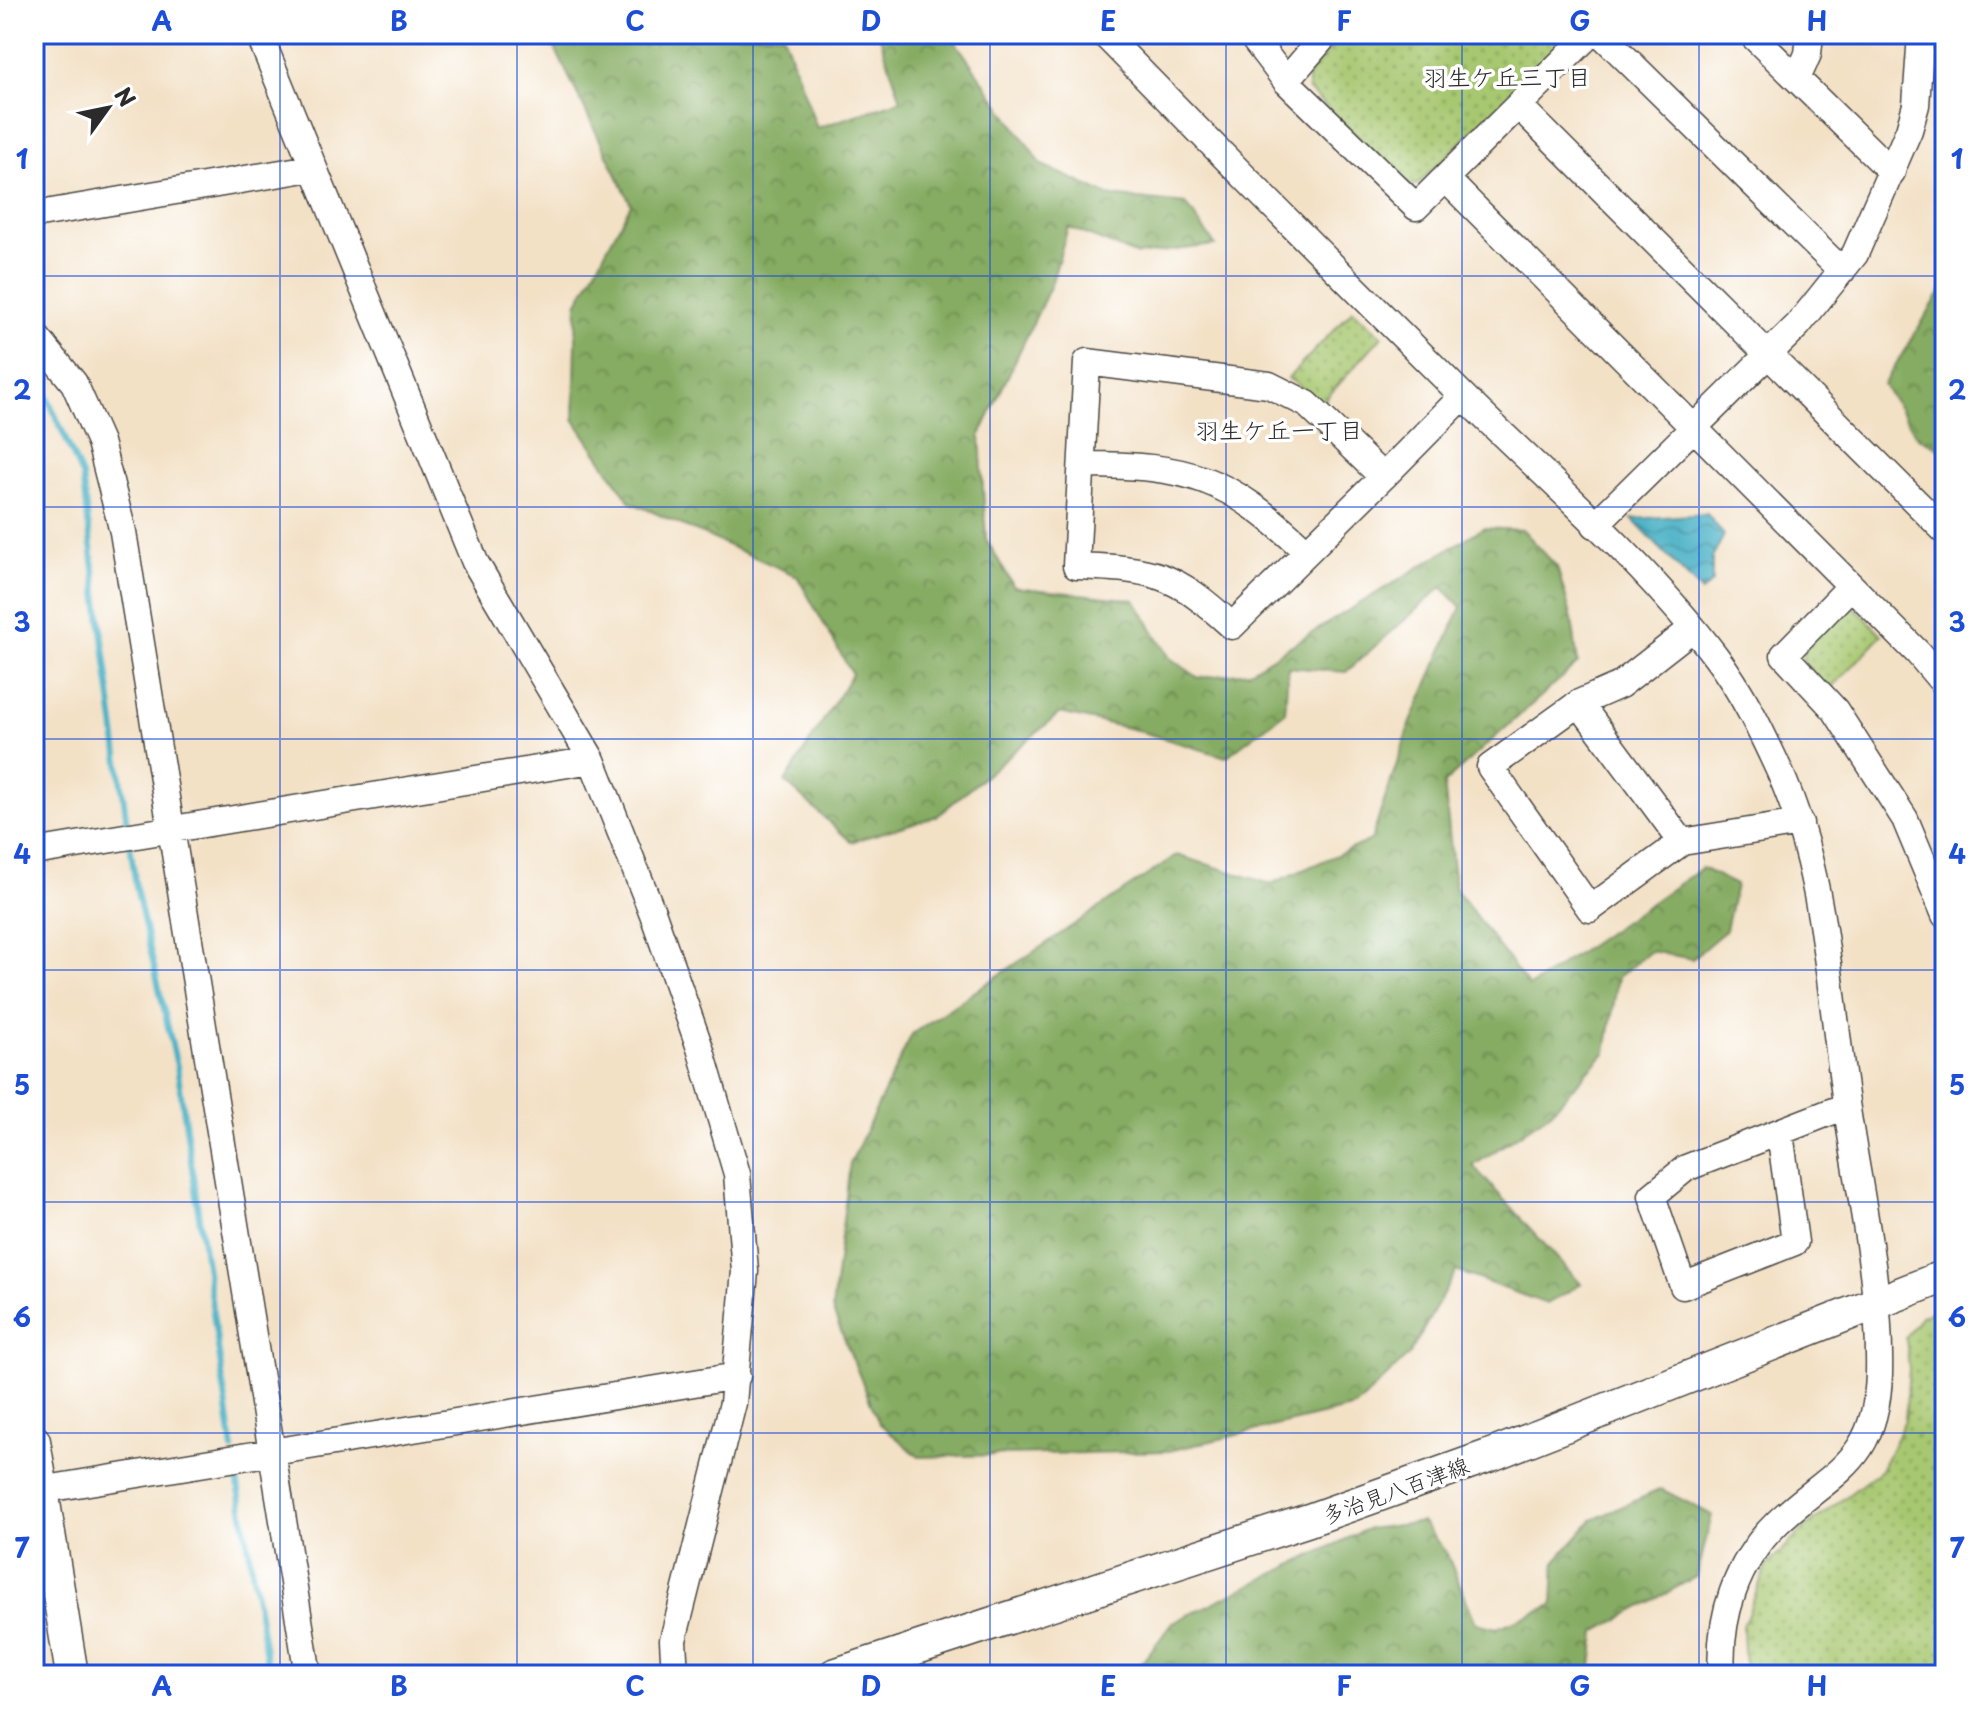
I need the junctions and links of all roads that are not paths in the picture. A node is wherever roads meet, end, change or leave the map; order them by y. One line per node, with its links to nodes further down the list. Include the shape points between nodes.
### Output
1 (259, 34): 13 (street)
2 (1104, 34): 20 (street)
3 (1250, 34): 11 (street)
4 (1326, 34): 11 (street)
5 (1590, 34): 12 (street)
6 (1601, 34): 17 (street)
7 (1751, 34): 10 (street)
8 (1810, 34): 10 (street)
9 (1921, 34): 14 (street, via 1916,105)
10 (1797, 79): 14 (street)
11 (1286, 81): 15 (street, via 1416,207)
12 (1519, 106): 15 (street); 19 (street)
13 (311, 168): 16 (street); 31 (street, via 475,562)
14 (1892, 172): 17 (street)
15 (1445, 178): 21 (street)
16 (34, 215)
17 (1842, 271): 19 (street)
18 (34, 334): 33 (street, via 74,383 100,442 123,532)
19 (1769, 354): 21 (street); 25 (street)
20 (1463, 396): 23 (street); 24 (street)
21 (1696, 429): 24 (street); 27 (street)
22 (1083, 465): 23 (street, via 1087,362 1279,389 1307,404); 26 (street, via 1149,465 1213,482 1267,514); 26 (street, via 1076,566 1138,568 1163,575 1198,595 1232,626)
23 (1383, 477): 26 (street)
24 (1595, 525): 28 (street)
25 (1945, 531)
26 (1306, 551)
27 (1850, 587): 29 (street); 36 (street, via 1784,655 1835,710 1905,819)
28 (1693, 628): 30 (street, via 1620,685); 32 (street, via 1743,698)
29 (1945, 685)
30 (1579, 703): 34 (street); 34 (street, via 1490,767 1590,909)
31 (592, 760): 33 (street); 41 (street, via 695,1033 737,1174 745,1271)
32 (1800, 823): 34 (street); 37 (street, via 1818,888)
33 (169, 830): 35 (street); 43 (street)
34 (1682, 842)
35 (34, 852)
36 (1945, 915)
37 (1846, 1106): 38 (street); 40 (street)
38 (1780, 1133): 38 (street, via 1686,1168 1652,1196 1683,1286 1795,1242)
39 (1945, 1276): 40 (main road, 多治見八百津線)
40 (1879, 1304): 48 (main road, 多治見八百津線, via 1309,1520); 49 (street, via 1879,1380 1868,1430 1850,1464 1781,1520 1749,1559 1728,1602)
41 (737, 1376): 43 (street); 47 (street, via 673,1640)
42 (34, 1441): 44 (main road)
43 (260, 1456): 44 (street); 46 (street)
44 (38, 1490): 45 (main road)
45 (72, 1675)
46 (308, 1675)
47 (675, 1675)
48 (834, 1675)
49 (1722, 1675)

